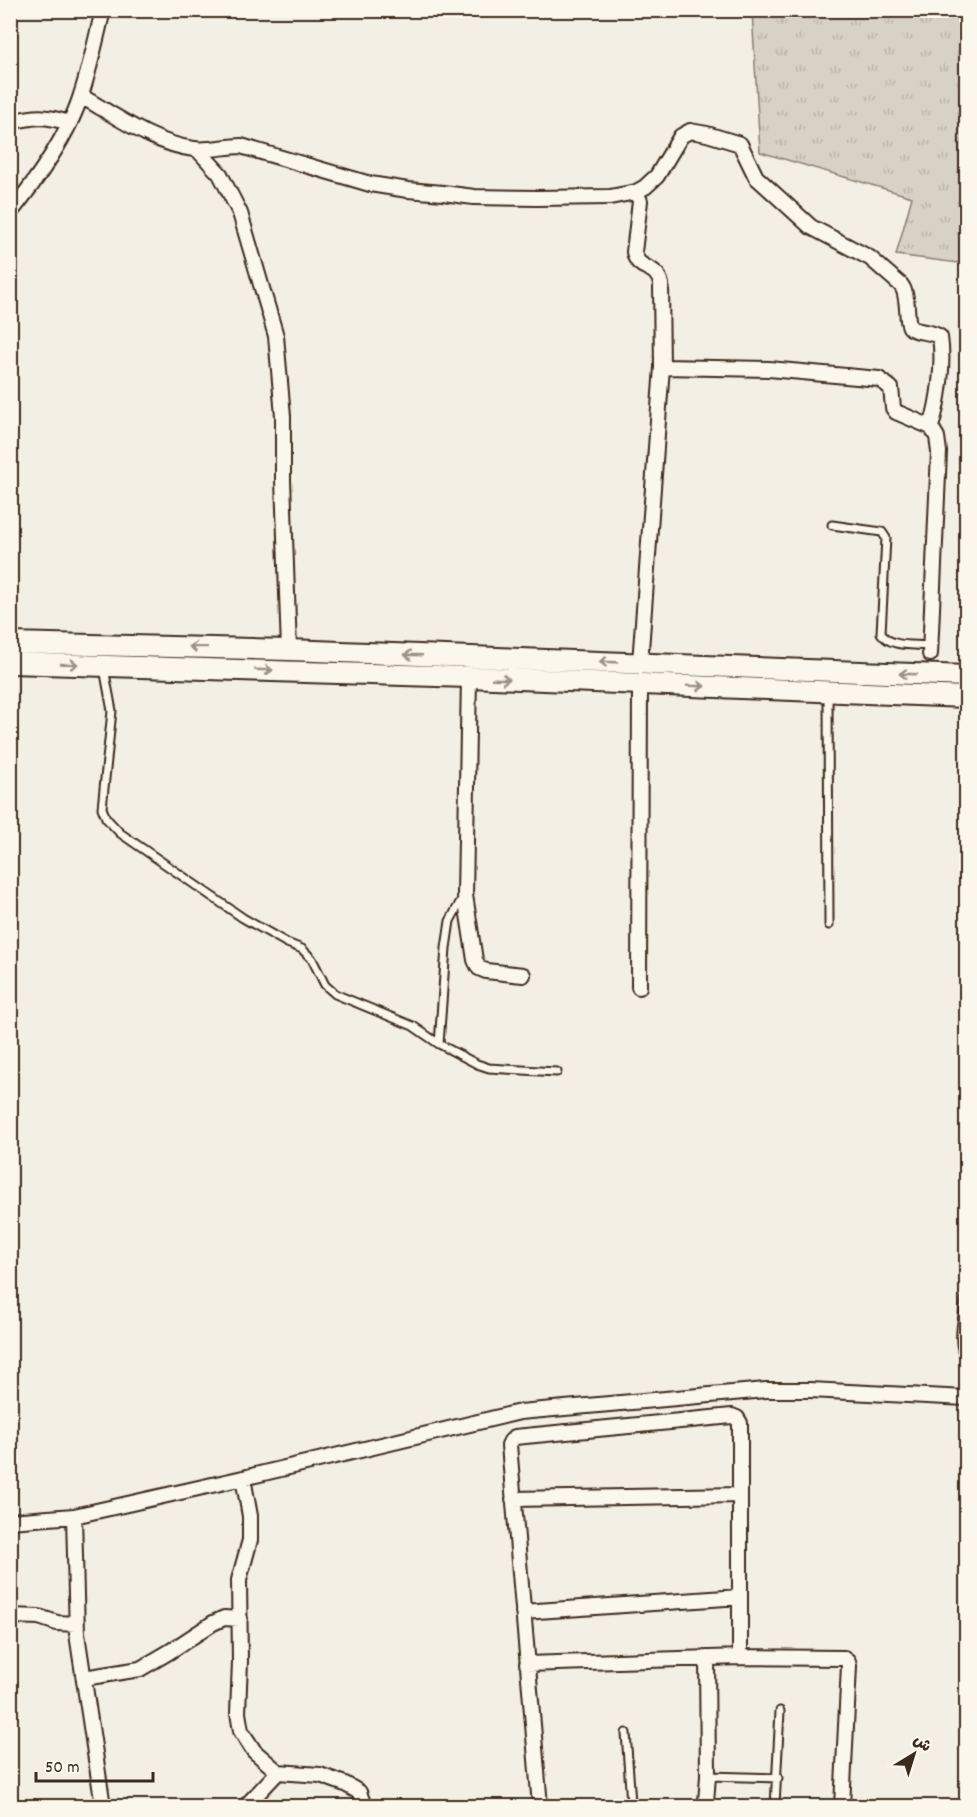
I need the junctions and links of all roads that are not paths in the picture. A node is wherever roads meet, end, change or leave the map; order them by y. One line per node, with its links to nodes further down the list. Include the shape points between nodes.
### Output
1 (103, 10): 2 (street)
2 (81, 96): 4 (street); 5 (street, via 150,135 178,147)
3 (10, 122): 4 (street, via 34,116)
4 (69, 123): 7 (street)
5 (198, 150): 6 (street, via 241,146 370,184 474,197 610,197); 13 (street, via 220,174 240,213 276,336 283,416)
6 (636, 192): 8 (street, via 640,201 634,252 642,266 655,271 661,284); 9 (street, via 657,176 681,136 690,131 740,144 756,177 811,227 870,258 901,285 911,328 940,337 936,411)
7 (10, 213)
8 (662, 367): 9 (street, via 769,369 879,379 891,388 896,412); 15 (street)
9 (931, 427): 12 (street, via 939,452)
10 (832, 525): 12 (lane, via 882,532 886,538 881,633 891,642)
11 (10, 643): 13 (street, one-way to 11)
12 (930, 650)
13 (289, 651): 15 (street, one-way to 13)
14 (10, 663): 16 (street, one-way to 16)
15 (640, 663): 17 (street, one-way to 15)
16 (104, 665): 18 (street, one-way to 18); 26 (lane, via 112,711 102,808 106,818 120,833 243,918 302,949 335,994 413,1026)
17 (966, 676)
18 (469, 677): 19 (street, one-way to 19); 22 (street)
19 (640, 684): 20 (street, one-way to 20); 25 (street)
20 (828, 691): 21 (street); 23 (lane)
21 (966, 696)
22 (465, 895): 24 (street, via 479,968); 26 (lane, via 450,921)
23 (829, 925)
24 (524, 975)
25 (639, 987)
26 (439, 1044): 27 (lane, via 489,1068)
27 (557, 1072)
28 (966, 1296): 29 (lane, via 961,1337)
29 (966, 1358)
30 (966, 1398): 31 (street, via 766,1390 520,1412)
31 (243, 1479): 34 (street); 39 (street, via 250,1540 239,1580)
32 (740, 1495): 33 (street); 33 (street, via 740,1423 732,1416 515,1437 509,1445); 36 (street)
33 (513, 1499): 37 (street)
34 (74, 1516): 35 (street); 40 (street)
35 (10, 1521)
36 (740, 1597): 37 (street); 41 (street)
37 (523, 1612): 43 (street)
38 (10, 1616): 40 (street)
39 (240, 1618): 44 (street, via 213,1623 140,1669); 47 (street, via 241,1731 254,1751)
40 (76, 1624): 44 (street)
41 (740, 1657): 42 (street); 57 (street, via 848,1661)
42 (707, 1658): 43 (street); 48 (street)
43 (527, 1664): 53 (street)
44 (84, 1678): 50 (street)
45 (780, 1711): 49 (lane)
46 (626, 1733): 54 (lane)
47 (278, 1772): 51 (street); 52 (street, via 320,1775 345,1784 359,1792)
48 (708, 1776): 49 (lane); 55 (street)
49 (778, 1778): 56 (lane)
50 (103, 1806)
51 (246, 1806)
52 (364, 1806)
53 (540, 1806)
54 (634, 1806)
55 (704, 1806)
56 (776, 1806)
57 (842, 1806)

